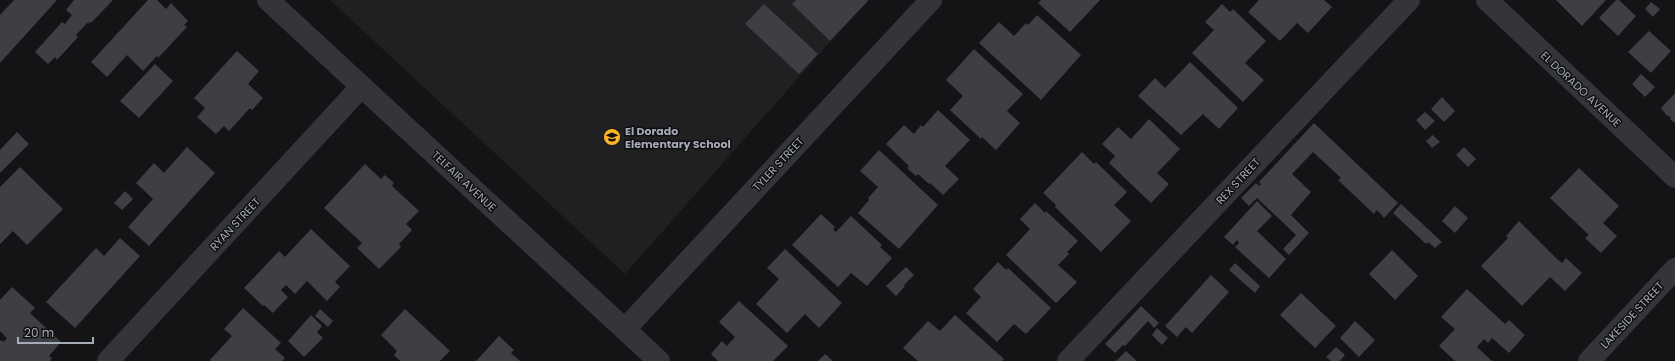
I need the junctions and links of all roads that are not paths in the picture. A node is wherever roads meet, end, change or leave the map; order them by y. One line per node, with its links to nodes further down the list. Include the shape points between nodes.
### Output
1 (268, 0): 5 (street, TELFAIR AVENUE)
2 (931, 0): 8 (street, TYLER STREET)
3 (1409, 0): 11 (street, REX STREET)
4 (1487, 0): 6 (street, EL DORADO AVENUE)
5 (361, 87): 8 (street, TELFAIR AVENUE); 9 (street, RYAN STREET)
6 (1675, 177)
7 (1675, 269): 12 (street, LAKESIDE STREET)
8 (625, 329): 10 (street, TELFAIR AVENUE)
9 (108, 361)
10 (659, 361)
11 (1068, 361)
12 (1589, 361)

